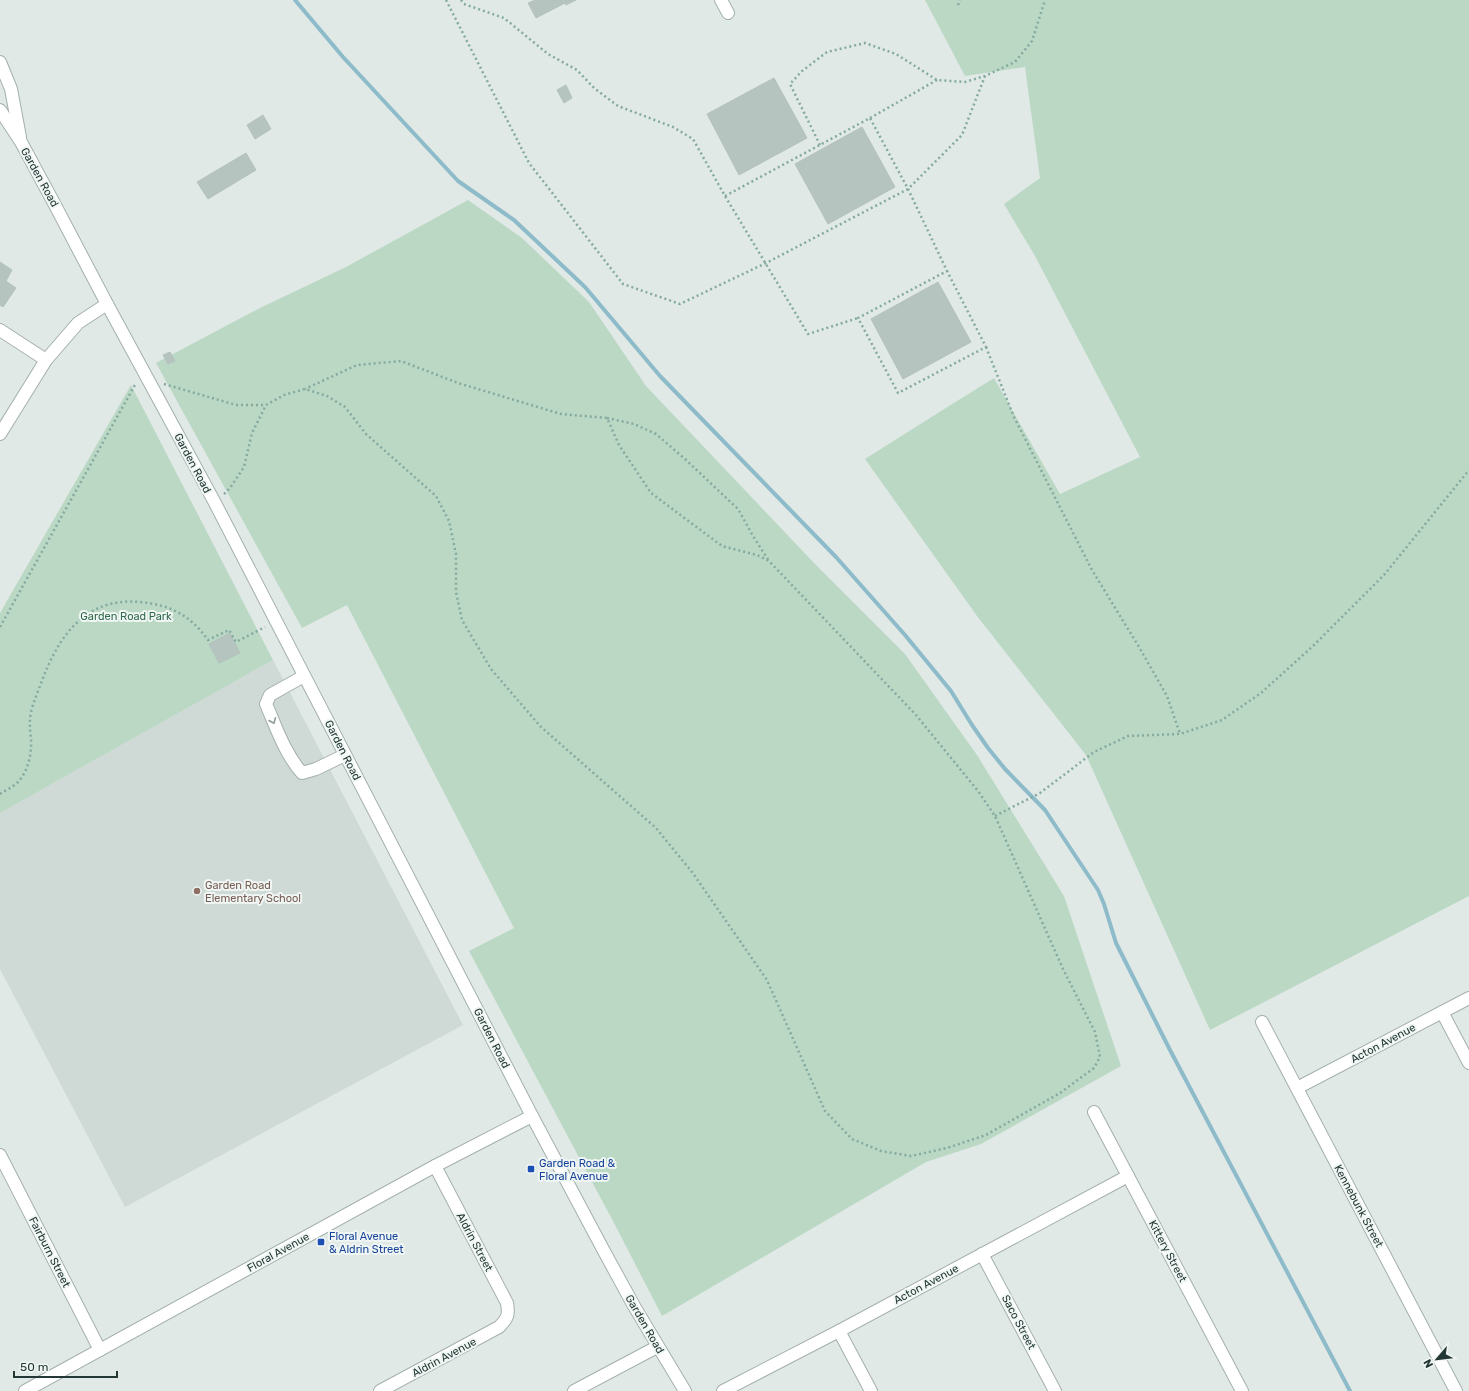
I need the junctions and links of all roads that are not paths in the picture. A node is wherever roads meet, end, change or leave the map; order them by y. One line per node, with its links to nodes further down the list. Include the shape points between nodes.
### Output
1 (721, 0): 2 (street)
2 (728, 13)
3 (0, 62): 5 (street, via 11,89)
4 (0, 110): 5 (street, Garden Road)
5 (21, 142): 6 (street, Garden Road)
6 (107, 304): 8 (street, via 78,323); 10 (street, Garden Road, via 215,503)
7 (0, 330): 8 (street)
8 (46, 360): 9 (street)
9 (0, 434)
10 (304, 676): 11 (street, Garden Road); 11 (street, one-way to 11, via 270,695 266,704 283,742 302,772 316,769)
11 (345, 755): 18 (street, Garden Road)
12 (1469, 998): 13 (street, Acton Avenue)
13 (1442, 1012): 15 (street); 16 (street, Acton Avenue)
14 (1262, 1022): 16 (street, Kennebunk Street)
15 (1469, 1064)
16 (1297, 1088): 35 (street, Kennebunk Street)
17 (1094, 1112): 21 (street, Kittery Street)
18 (532, 1116): 20 (street, Floral Avenue); 25 (street, Garden Road)
19 (0, 1154): 26 (street, Fairburn Street)
20 (435, 1166): 23 (street, Aldrin Street, via 507,1303); 26 (street, Floral Avenue)
21 (1128, 1176): 22 (street, Acton Avenue); 34 (street, Kittery Street)
22 (982, 1254): 24 (street, Acton Avenue); 33 (street, Saco Street)
23 (506, 1320): 28 (street, Aldrin Avenue, via 499,1327)
24 (839, 1331): 31 (street, Acton Avenue); 32 (street)
25 (657, 1346): 29 (street); 30 (street, Garden Road)
26 (100, 1350): 27 (street, Floral Avenue)
27 (25, 1391)
28 (380, 1391)
29 (574, 1391)
30 (685, 1391)
31 (723, 1391)
32 (871, 1391)
33 (1055, 1391)
34 (1242, 1391)
35 (1456, 1391)

